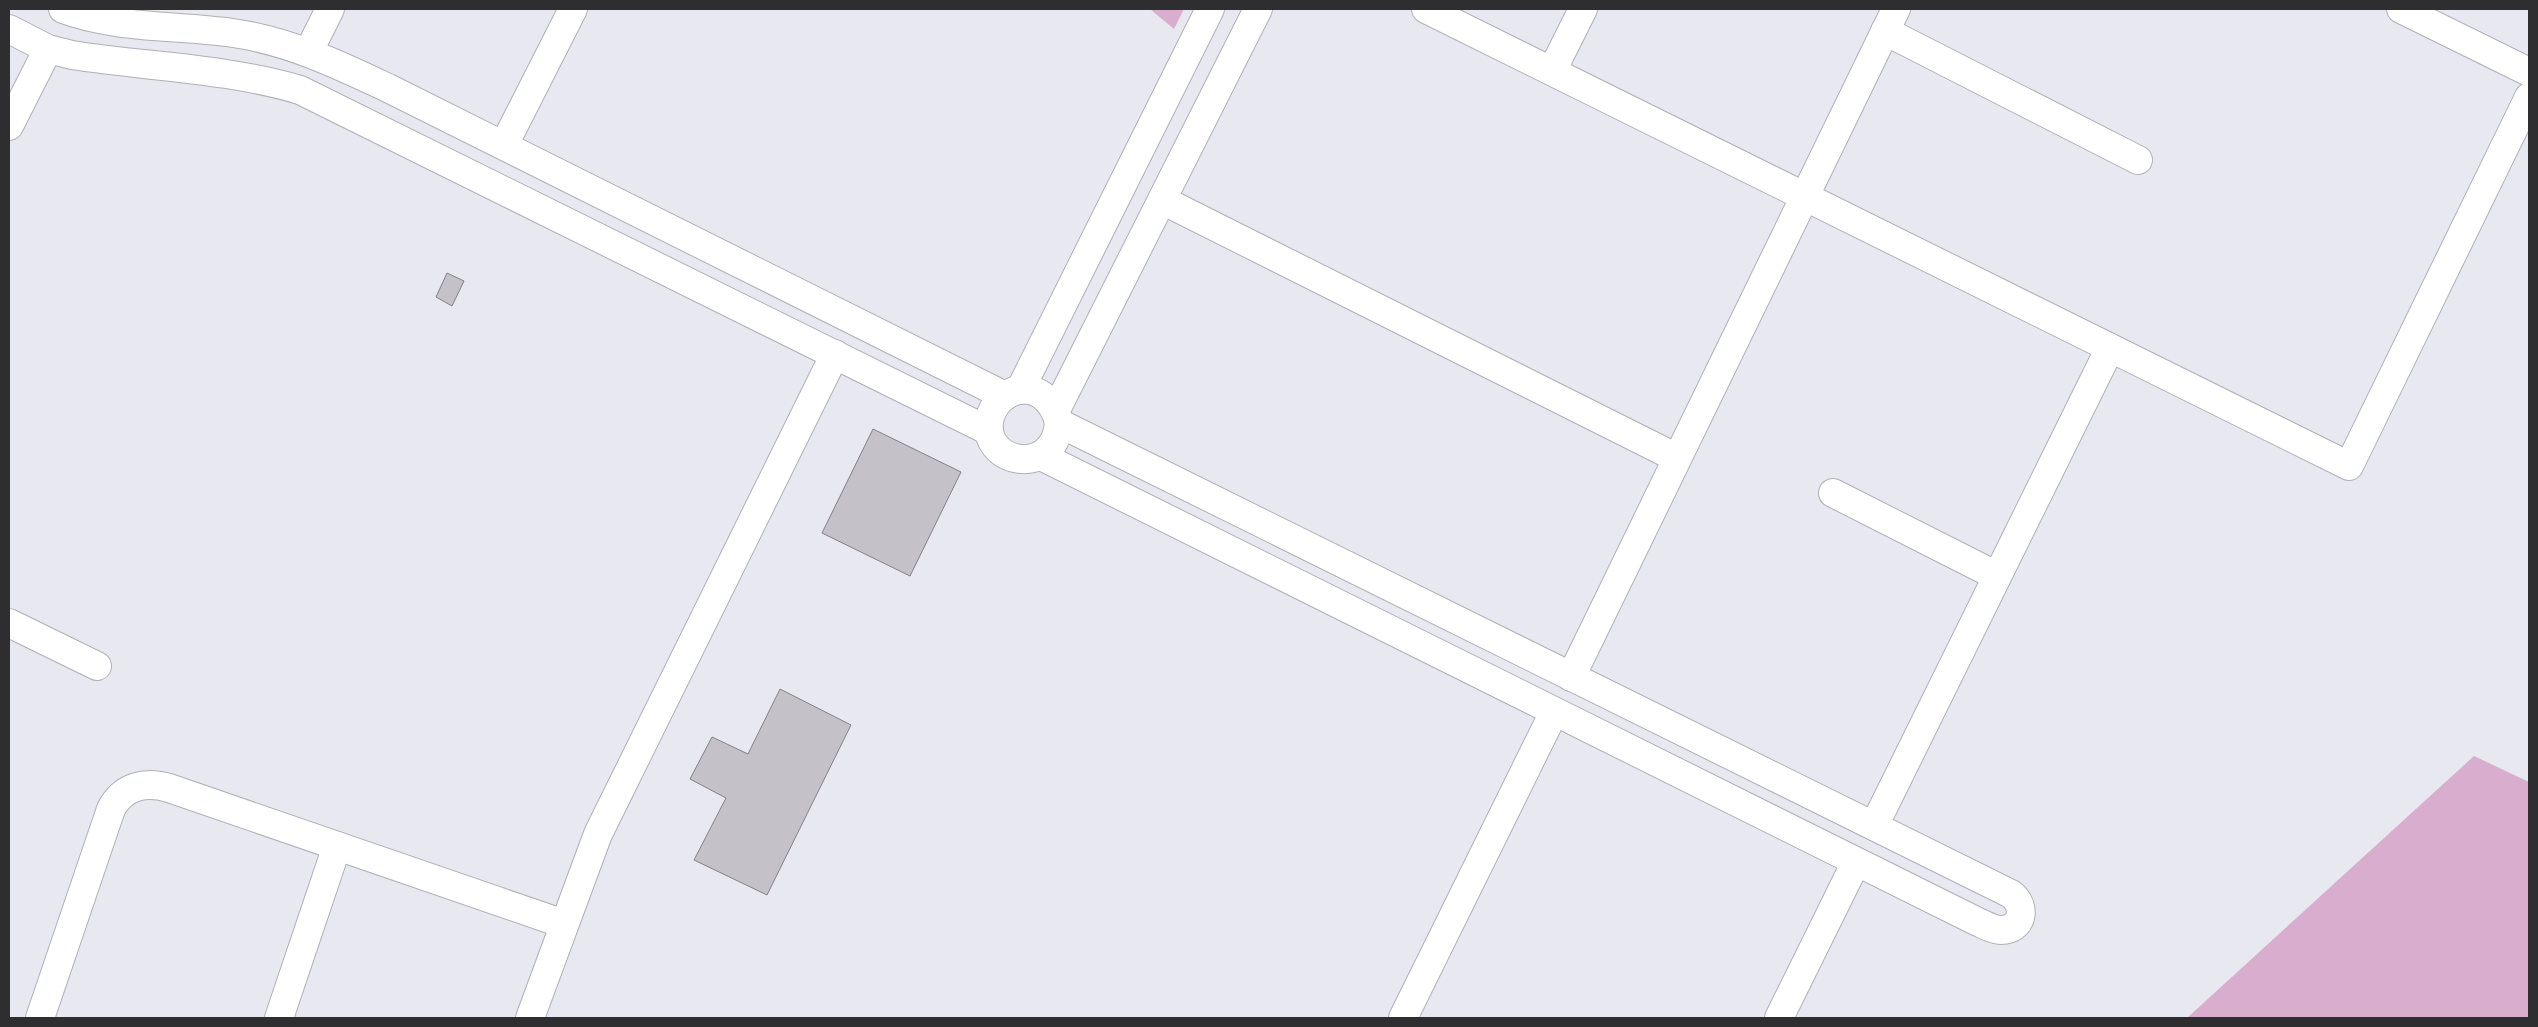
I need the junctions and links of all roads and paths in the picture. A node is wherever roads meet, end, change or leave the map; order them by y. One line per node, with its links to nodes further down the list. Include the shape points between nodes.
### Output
1 (63, 9): 12 (street, via 117,21 235,33)
2 (330, 9): 12 (street)
3 (573, 9): 17 (street)
4 (1210, 9): 23 (street)
5 (1258, 9): 20 (street)
6 (1426, 9): 13 (street)
7 (1583, 9): 13 (street)
8 (2401, 9): 14 (street)
9 (1891, 20): 18 (street); 19 (street)
10 (9, 29): 11 (street)
11 (48, 49): 16 (street); 22 (street, via 79,56 224,73 300,90)
12 (309, 51): 17 (street)
13 (1552, 71): 19 (street)
14 (2529, 72)
15 (2529, 97): 21 (street, via 2349,466)
16 (9, 126)
17 (504, 146): 23 (street)
18 (2138, 160)
19 (1804, 196): 21 (street); 27 (street)
20 (1162, 200): 24 (street); 27 (street)
21 (2110, 348): 29 (street)
22 (835, 354): 25 (street); 37 (street, via 613,802)
23 (1012, 393): 24 (street, via 1031,390 1041,394 1050,401); 25 (street, via 992,411)
24 (1058, 417): 26 (street, via 1054,442); 32 (street)
25 (990, 431): 26 (street, via 993,441 1008,457 1019,460)
26 (1041, 456): 33 (street)
27 (1677, 458): 32 (street)
28 (1833, 493): 29 (street)
29 (1998, 576): 34 (street)
30 (9, 623): 31 (street)
31 (97, 666)
32 (1571, 676): 34 (street)
33 (1554, 712): 36 (street); 41 (street)
34 (1874, 826): 36 (street, via 2011,894 2019,900 2022,909 2018,921 2011,928 1992,928)
35 (337, 846): 37 (street); 38 (street, via 155,784 126,790 110,809); 39 (street)
36 (1856, 862): 42 (street)
37 (564, 924): 40 (street)
38 (40, 1018)
39 (279, 1018)
40 (530, 1018)
41 (1403, 1018)
42 (1778, 1018)

